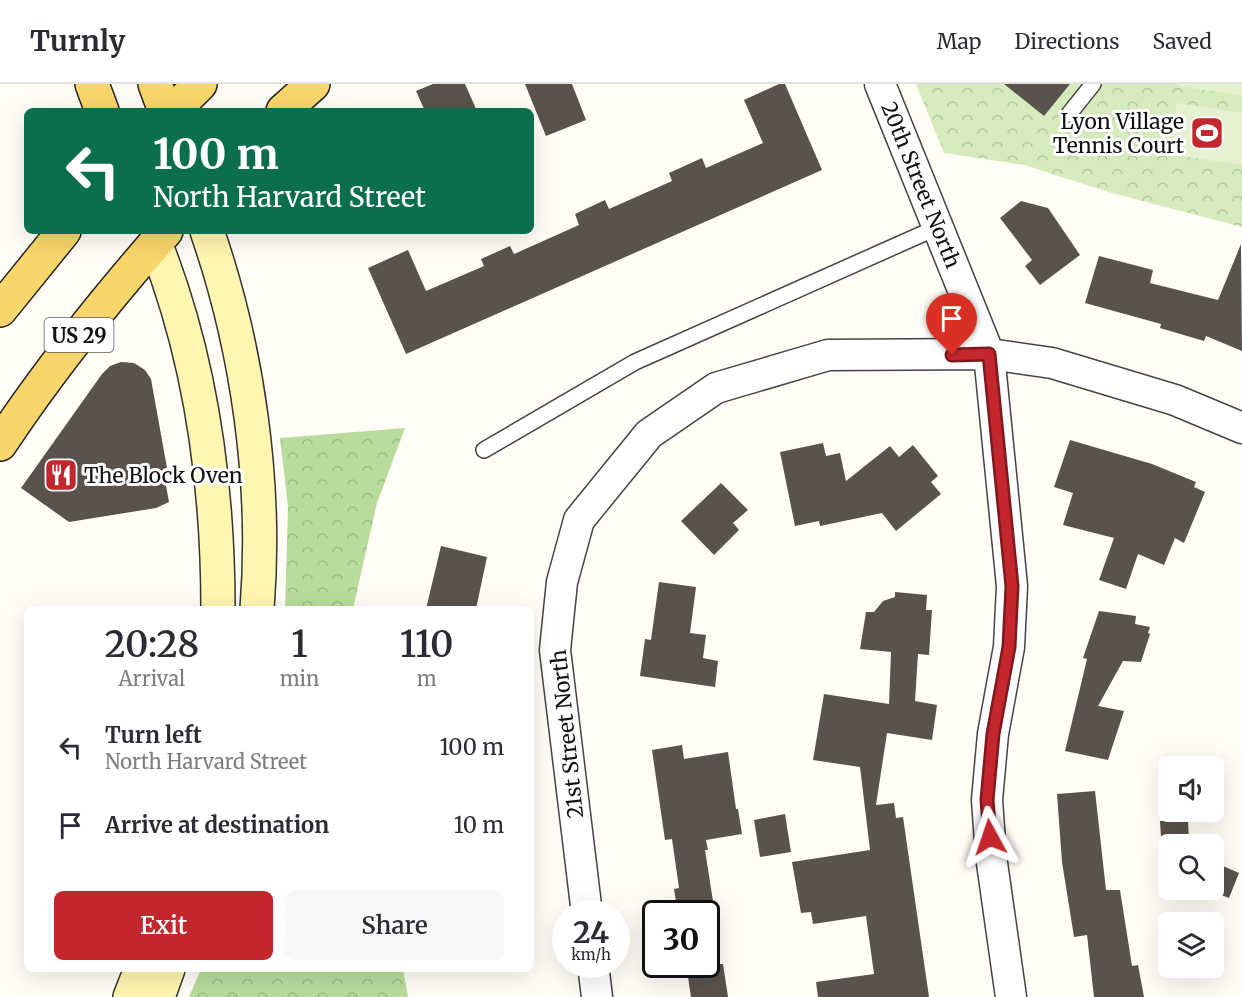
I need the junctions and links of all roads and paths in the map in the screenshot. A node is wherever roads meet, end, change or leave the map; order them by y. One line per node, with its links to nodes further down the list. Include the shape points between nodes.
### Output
1 (92, 84): 7 (main road)
2 (155, 84): 8 (main road)
3 (200, 84): 9 (main road)
4 (313, 84): 10 (main road)
5 (880, 84): 12 (street, 20th Street North)
6 (1093, 84): 11 (lane)
7 (101, 108)
8 (164, 108)
9 (176, 108)
10 (286, 108)
11 (1069, 114)
12 (938, 227): 17 (street, 20th Street North); 20 (lane, via 635,362)
13 (62, 234): 16 (main road)
14 (208, 234): 22 (main road, via 243,367 258,509)
15 (157, 235): 19 (main road, US 29, via 57,363); 21 (main road, via 197,384 218,546)
16 (0, 310)
17 (989, 354): 18 (street, via 1052,363 1175,400); 23 (street, 21st Street North, via 828,355 716,388 649,434 579,520 562,582 555,650); 30 (street, 20th Street North, via 1012,586 1009,647 993,734 987,800)
18 (1242, 428)
19 (0, 444)
20 (484, 450)
21 (218, 606)
22 (257, 606)
23 (585, 900)
24 (140, 972): 27 (main road)
25 (167, 972): 28 (main road)
26 (595, 978): 29 (street)
27 (130, 997)
28 (158, 997)
29 (597, 997)
30 (1011, 997)

